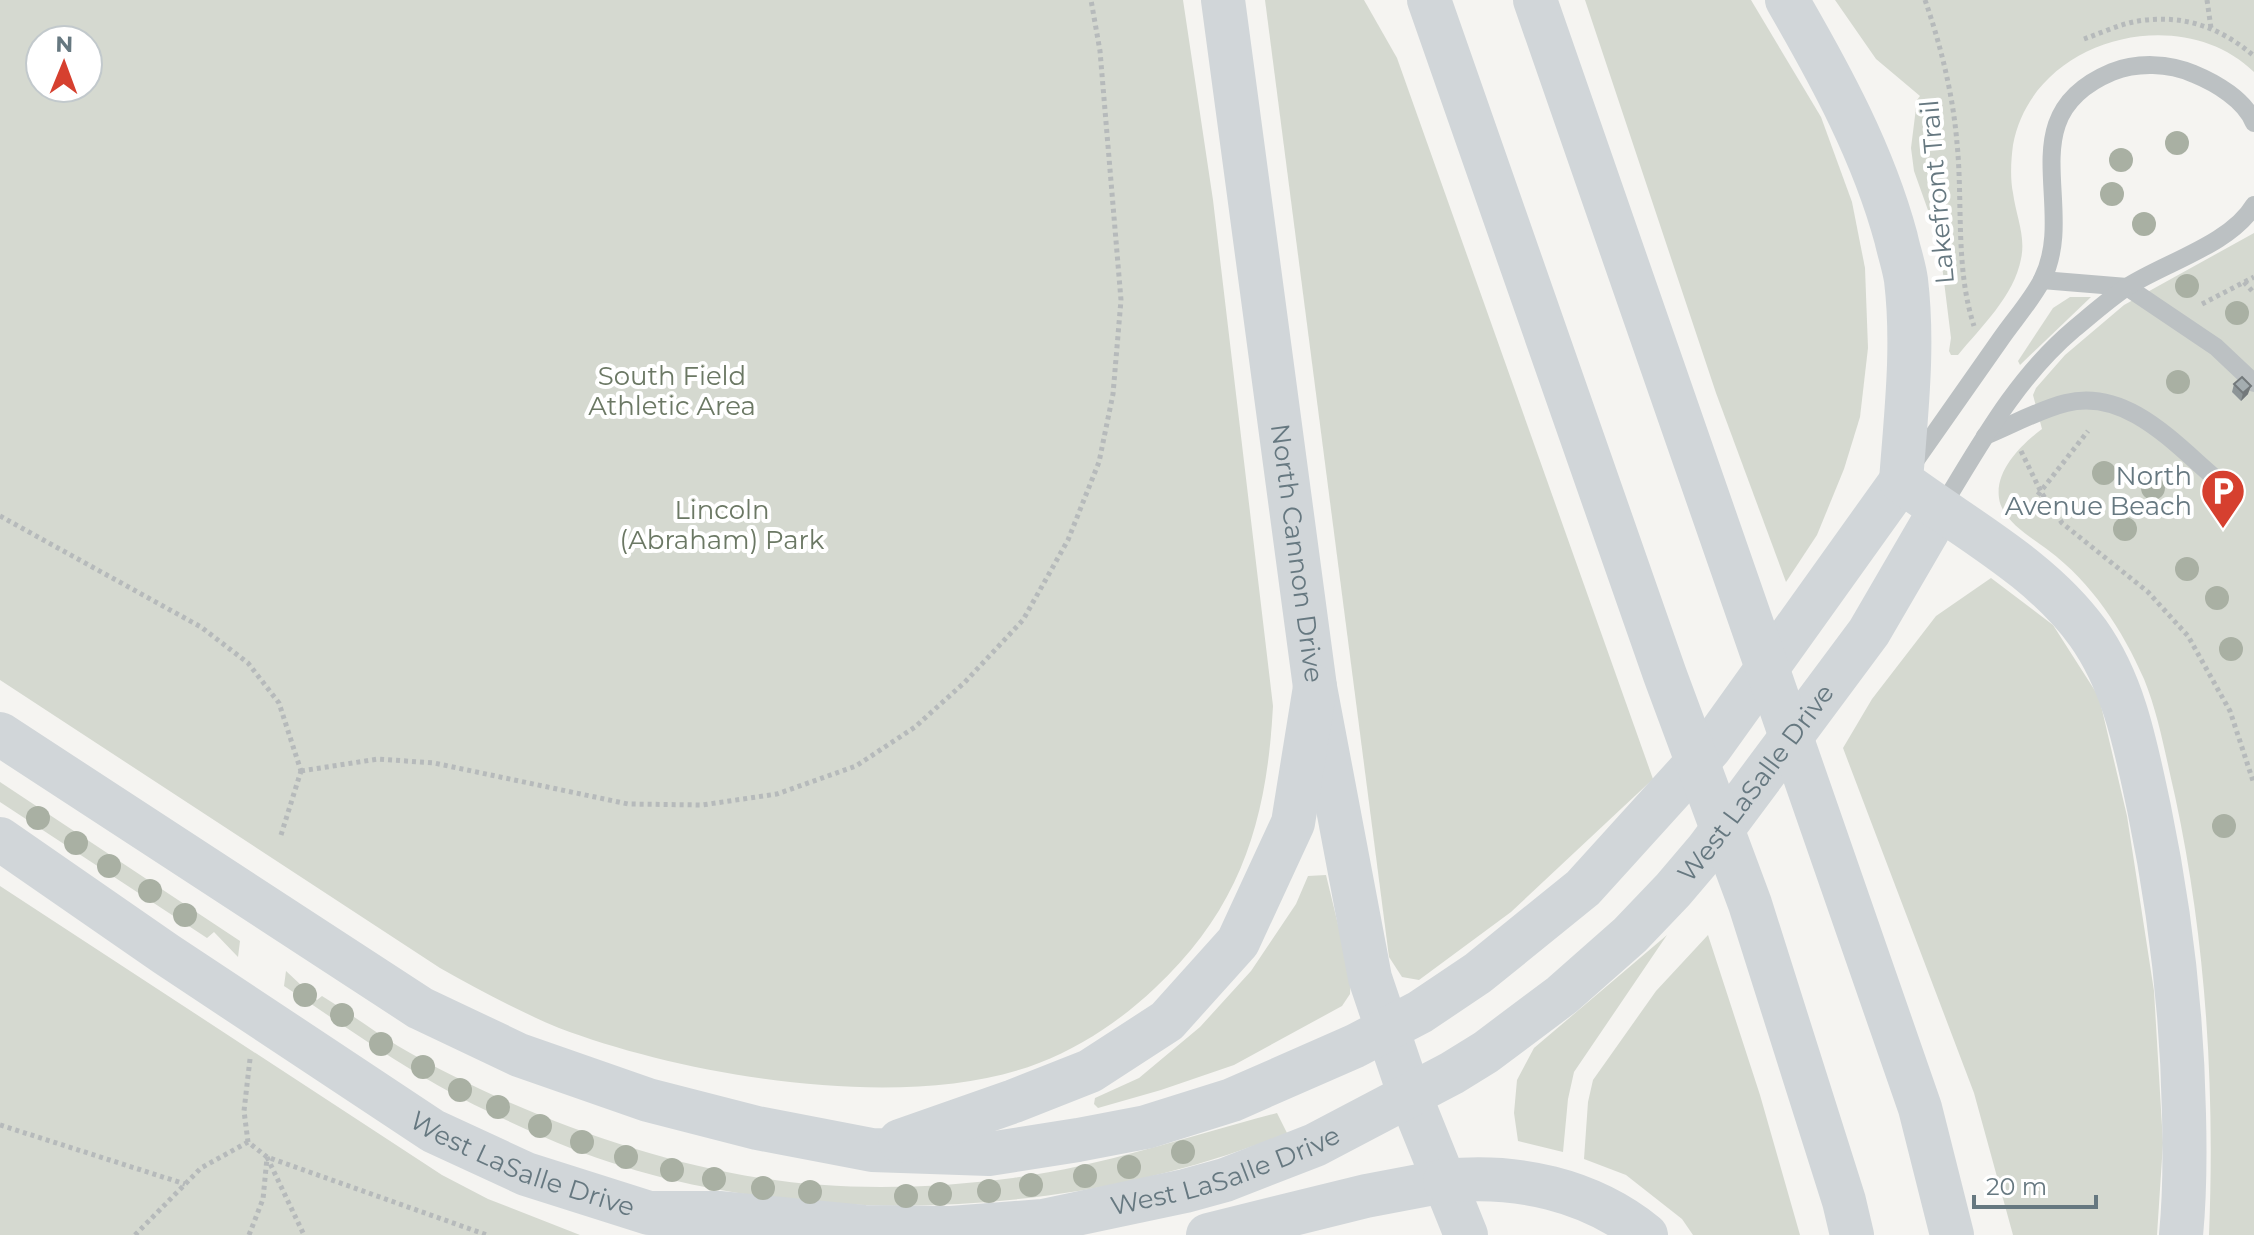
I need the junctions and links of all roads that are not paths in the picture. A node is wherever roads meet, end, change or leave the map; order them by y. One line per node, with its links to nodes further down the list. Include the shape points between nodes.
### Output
1 (1223, 0): 14 (main road, North Cannon Drive)
2 (1429, 0): 26 (main road, via 1750,904)
3 (1535, 0): 27 (main road, via 1920,1108)
4 (1787, 0): 12 (main road, via 1866,148 1905,277 1910,332)
5 (2254, 123): 7 (lane, via 2231,94 2195,74 2164,65 2122,68 2088,82 2061,114 2053,137 2052,241)
6 (2254, 205): 8 (lane, via 2247,217 2219,237)
7 (2042, 280): 8 (lane); 12 (lane)
8 (2127, 287): 9 (lane, via 2216,347); 10 (lane, via 2030,371)
9 (2254, 383)
10 (1985, 436): 11 (lane, via 2069,402 2110,403 2157,429); 13 (lane)
11 (2215, 478)
12 (1901, 481): 13 (main road); 17 (main road, via 1710,748 1583,888 1478,973)
13 (1940, 510): 18 (main road, West LaSalle Drive, via 1869,632 1673,890 1562,995 1486,1052); 28 (main road, via 2027,572 2068,610 2104,659 2123,702 2156,842 2171,942 2183,1071)
14 (1315, 687): 17 (main road, North Cannon Drive, via 1370,978); 19 (main road, via 1293,823 1238,942 1167,1021 1090,1071)
15 (0, 734): 19 (main road, via 420,1008 519,1055 648,1100)
16 (0, 839): 21 (main road, West LaSalle Drive, via 433,1131 526,1174)
17 (1386, 1029): 18 (main road, North Cannon Drive); 19 (main road, via 1269,1086 1146,1127 989,1154)
18 (1410, 1096): 20 (main road, North Cannon Drive); 21 (main road, West LaSalle Drive, via 1315,1145 1225,1180 1043,1221 864,1227 719,1213)
19 (872, 1150)
20 (1445, 1181): 23 (main road); 24 (main road, North Cannon Drive); 25 (main road, via 1496,1178 1572,1192)
21 (649, 1213): 22 (main road)
22 (686, 1235)
23 (1208, 1235)
24 (1466, 1235)
25 (1646, 1235)
26 (1852, 1235)
27 (1952, 1235)
28 (2181, 1235)

